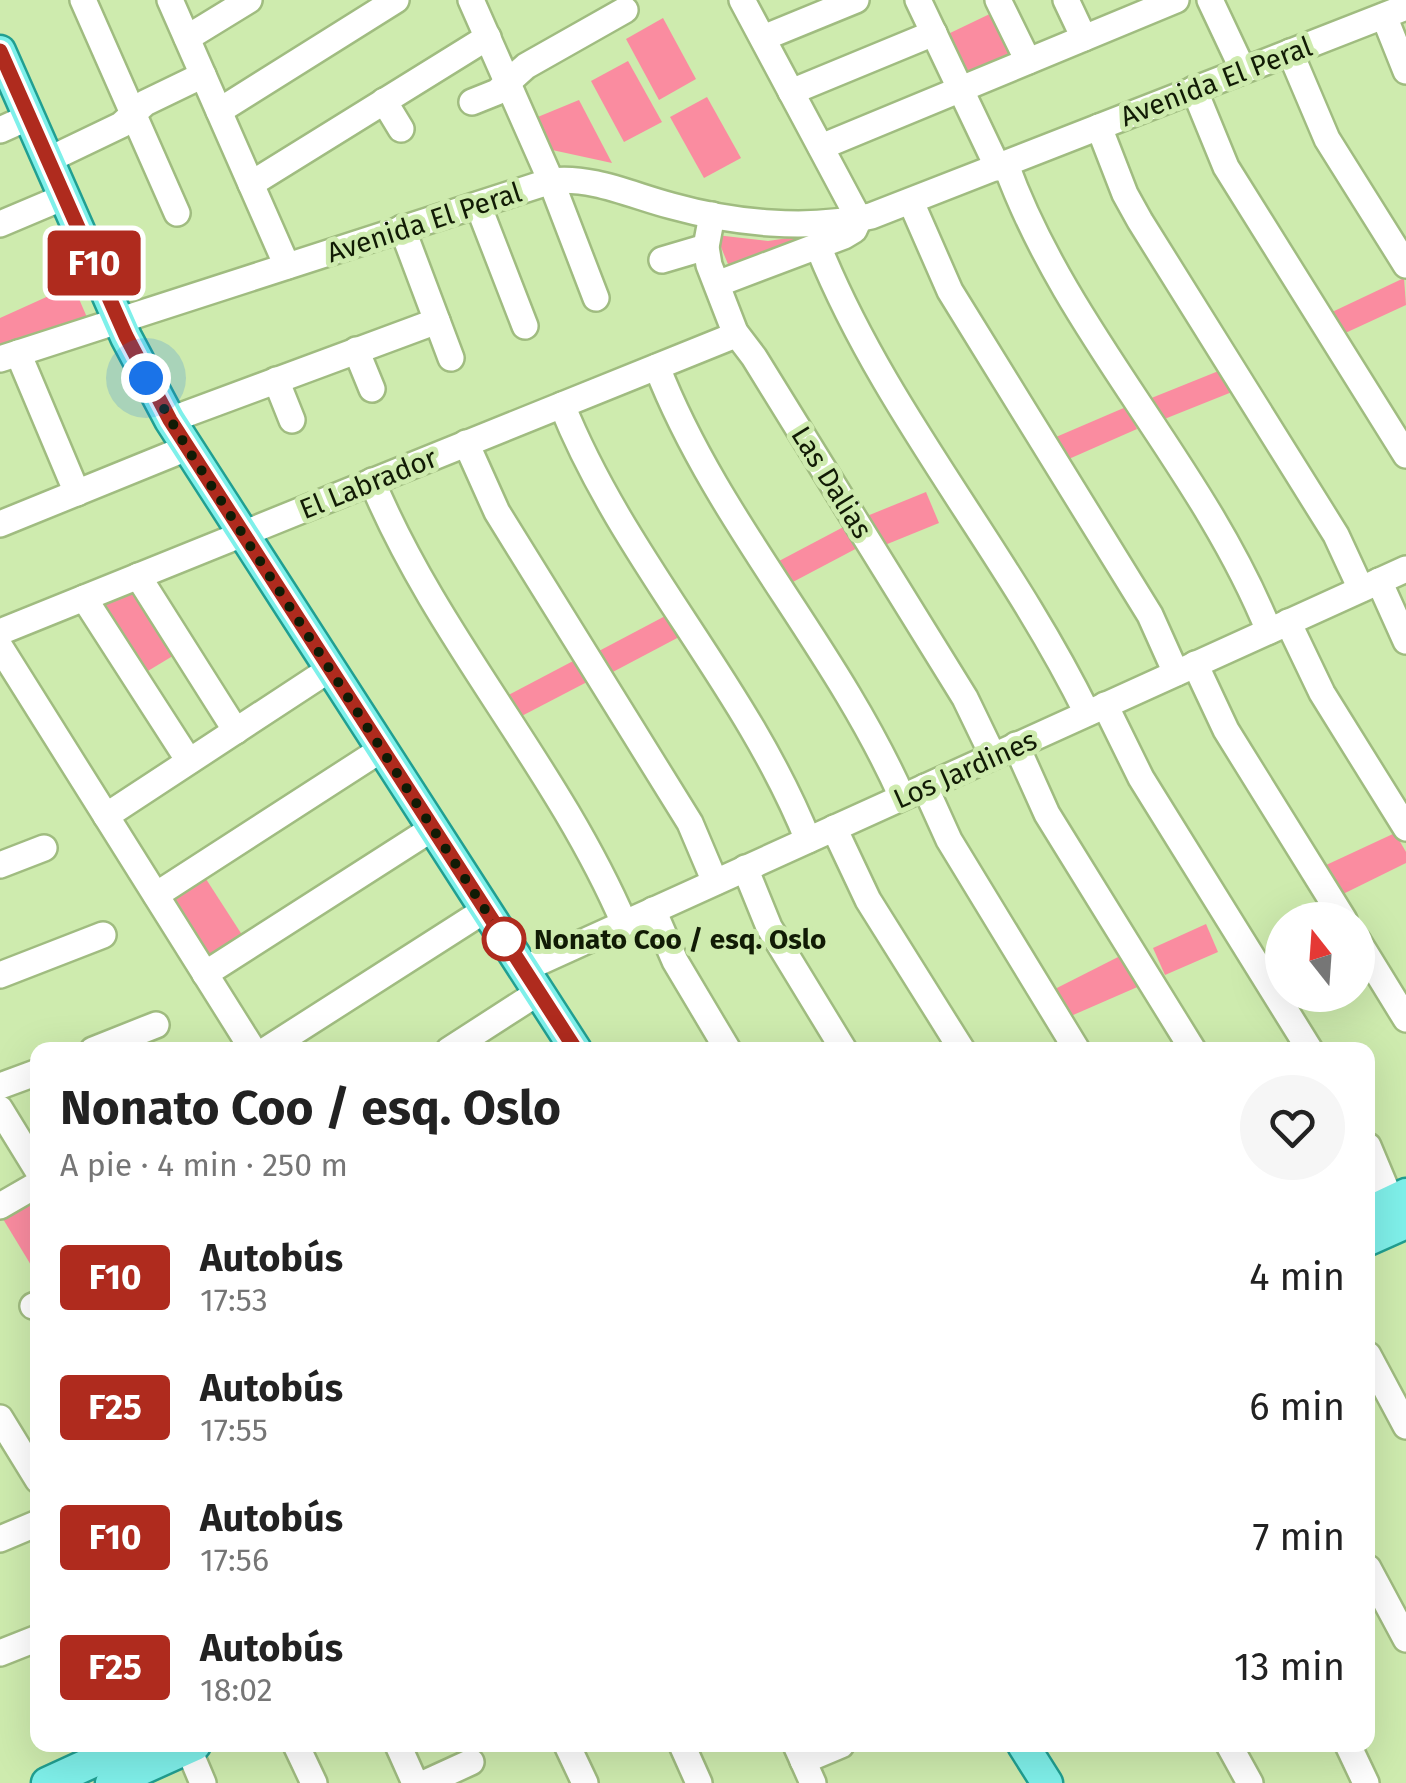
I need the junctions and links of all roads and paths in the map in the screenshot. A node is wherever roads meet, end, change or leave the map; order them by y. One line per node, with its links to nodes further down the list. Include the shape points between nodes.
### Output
1 (84, 0): 34 (street)
2 (170, 0): 18 (street)
3 (248, 0): 18 (street)
4 (396, 0): 33 (street)
5 (742, 0): 19 (street)
6 (856, 0): 19 (street)
7 (918, 0): 16 (street)
8 (998, 0): 23 (street)
9 (1066, 0): 20 (street)
10 (1176, 0): 13 (street)
11 (1210, 0): 24 (street)
12 (477, 2): 17 (street)
13 (1139, 7): 20 (street)
14 (625, 10): 27 (street)
15 (1395, 12): 22 (street, Avenida El Peral); 25 (street)
16 (934, 34): 28 (street); 30 (street)
17 (488, 37): 27 (street); 31 (street)
18 (187, 38): 26 (street)
19 (763, 38): 30 (street)
20 (1084, 38): 23 (street)
21 (0, 51): 35 (main road)
22 (1290, 52): 24 (street, Avenida El Peral); 55 (street, via 1328,139)
23 (1028, 61): 28 (street)
24 (1243, 70): 29 (street, Avenida El Peral)
25 (1406, 72)
26 (203, 76): 33 (street); 34 (street)
27 (508, 82): 32 (street); 42 (street)
28 (960, 89): 39 (street); 41 (street)
29 (1194, 90): 36 (street, Avenida El Peral); 74 (street, via 1226,166)
30 (791, 92): 39 (street)
31 (384, 101): 37 (street); 43 (street)
32 (472, 102)
33 (219, 111): 43 (street)
34 (134, 114): 40 (street); 47 (street)
35 (29, 117): 38 (street); 40 (main road)
36 (1099, 127): 41 (street, Avenida El Peral); 81 (street, via 1140,220)
37 (401, 129)
38 (0, 130)
39 (820, 147): 49 (street)
40 (48, 160): 44 (main road)
41 (1002, 166): 45 (street, Avenida El Peral); 83 (street, via 1040,246)
42 (551, 181): 46 (street, Avenida El Peral); 48 (street, Avenida El Peral, via 584,181); 58 (street)
43 (251, 184): 56 (street)
44 (64, 196): 50 (street); 59 (main road)
45 (911, 202): 49 (street, Avenida El Peral); 87 (street, via 945,282)
46 (478, 205): 51 (street, Avenida El Peral); 61 (street)
47 (177, 213)
48 (712, 215): 49 (street, Avenida El Peral, via 783,222); 53 (street, Las Dalias)
49 (858, 219): 52 (street, Avenida El Peral, via 850,233)
50 (0, 224)
51 (402, 228): 56 (street, Avenida El Peral); 60 (street)
52 (818, 246): 57 (street, Avenida El Peral); 89 (street, via 853,326)
53 (706, 247): 54 (street); 57 (street, Las Dalias)
54 (662, 260)
55 (1406, 264)
56 (287, 266): 59 (street, Avenida El Peral)
57 (717, 284): 62 (street, Las Dalias)
58 (596, 298)
59 (119, 321): 64 (street, Avenida El Peral); 70 (main road)
60 (437, 321): 63 (street); 65 (street)
61 (524, 326)
62 (734, 332): 66 (street, El Labrador); 91 (street, Las Dalias)
63 (356, 350): 67 (street); 68 (street)
64 (9, 356): 76 (street)
65 (451, 358)
66 (657, 366): 69 (street, El Labrador); 94 (street, via 689,440)
67 (276, 380): 70 (street); 71 (street)
68 (372, 390)
69 (562, 405): 72 (street, El Labrador); 99 (street, via 592,473 777,772)
70 (170, 420): 73 (main road)
71 (292, 420)
72 (466, 443): 75 (street, El Labrador); 103 (street, via 488,496 681,807)
73 (187, 448): 76 (street); 78 (main road)
74 (1406, 455)
75 (372, 481): 78 (street, El Labrador); 108 (street, via 408,561 599,866)
76 (78, 492): 77 (street)
77 (0, 524)
78 (242, 534): 80 (street, El Labrador); 88 (main road)
79 (1406, 568): 81 (street, Los Jardines)
80 (138, 576): 82 (street, El Labrador); 90 (street)
81 (1370, 585): 83 (street, Los Jardines); 85 (street)
82 (84, 598): 84 (street, El Labrador); 93 (street)
83 (1279, 626): 87 (street, Los Jardines); 98 (street)
84 (0, 632)
85 (1406, 641)
86 (0, 647): 95 (street)
87 (1186, 668): 89 (street, Los Jardines); 105 (street)
88 (330, 669): 90 (street); 92 (main road)
89 (1096, 709): 91 (street, Los Jardines); 126 (street)
90 (236, 731): 93 (street)
91 (999, 748): 94 (street, Los Jardines); 125 (street, Las Dalias)
92 (382, 749): 96 (main road); 104 (street)
93 (190, 761): 95 (street)
94 (913, 792): 97 (street, Los Jardines); 124 (street)
95 (106, 816): 104 (street)
96 (433, 828): 106 (main road); 111 (street)
97 (834, 828): 99 (street, Los Jardines); 123 (street, via 868,900)
98 (1406, 828)
99 (808, 840): 102 (street, Los Jardines)
100 (44, 848): 101 (street)
101 (0, 866)
102 (745, 868): 103 (street, Los Jardines); 122 (street, via 769,927)
103 (715, 882): 107 (street, Los Jardines)
104 (156, 896): 111 (street)
105 (1333, 902)
106 (486, 910): 113 (main road); 118 (street)
107 (653, 910): 108 (street, Los Jardines); 121 (street, via 674,961)
108 (624, 923): 113 (street, Los Jardines)
109 (103, 935): 112 (street)
110 (1375, 969): 114 (street)
111 (205, 974): 117 (street)
112 (0, 975)
113 (531, 980): 119 (street, Los Jardines); 120 (main road)
114 (1406, 1019)
115 (156, 1025): 116 (street)
116 (113, 1042)
117 (248, 1042)
118 (279, 1042)
119 (458, 1042)
120 (571, 1042)
121 (723, 1042)
122 (839, 1042)
123 (957, 1042)
124 (1072, 1042)
125 (1187, 1042)
126 (1305, 1042)
127 (30, 1075): 128 (street)
128 (0, 1086)
129 (0, 1108): 130 (street)
130 (30, 1158)
131 (1375, 1163): 134 (street)
132 (30, 1189): 133 (street)
133 (0, 1206)
134 (1393, 1207): 135 (main road)
135 (1375, 1231)
136 (1375, 1368): 138 (street)
137 (2, 1424): 139 (street)
138 (1406, 1426)
139 (30, 1468)
140 (30, 1526): 141 (street)
141 (0, 1539)
142 (1375, 1581): 143 (street)
143 (1406, 1638)
144 (30, 1641): 145 (street)
145 (0, 1653)
146 (115, 1752): 158 (main road)
147 (177, 1752): 159 (main road)
148 (192, 1752): 160 (street)
149 (299, 1752): 161 (street)
150 (401, 1752): 162 (street)
151 (570, 1752): 164 (street)
152 (685, 1752): 165 (street)
153 (827, 1752): 157 (street)
154 (1233, 1752): 166 (street)
155 (1351, 1752): 167 (street)
156 (470, 1762): 163 (street)
157 (804, 1763)
158 (48, 1783)
159 (111, 1783)
160 (203, 1783)
161 (314, 1783)
162 (415, 1783)
163 (425, 1783)
164 (584, 1783)
165 (699, 1783)
166 (1250, 1783)
167 (1366, 1783)

